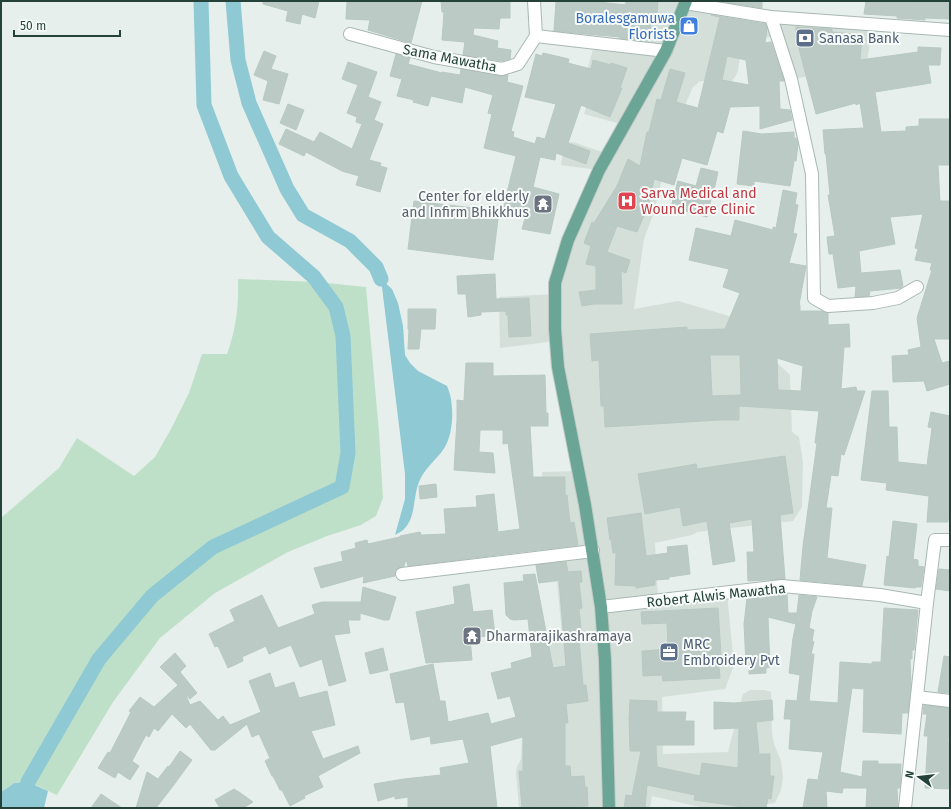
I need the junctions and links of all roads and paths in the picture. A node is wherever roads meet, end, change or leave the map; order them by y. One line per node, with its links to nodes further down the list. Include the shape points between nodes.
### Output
1 (534, 1): 6 (street)
2 (685, 2): 3 (street); 7 (main road)
3 (772, 17): 4 (street); 8 (street, via 790,79 812,174 814,298 828,306 873,303 898,298)
4 (950, 30)
5 (350, 34): 6 (street, Sama Mawatha, via 434,57 502,69 518,64)
6 (536, 36): 7 (street)
7 (666, 51): 10 (main road, via 599,170 568,240 555,283 554,321 558,367)
8 (917, 287)
9 (950, 540): 12 (street, via 935,540)
10 (593, 551): 11 (street); 13 (main road)
11 (402, 574)
12 (927, 603): 13 (street, Robert Alwis Mawatha, via 880,595 782,586); 14 (street)
13 (601, 607): 16 (main road)
14 (917, 697): 15 (street); 17 (street)
15 (950, 702)
16 (609, 808)
17 (905, 808)

